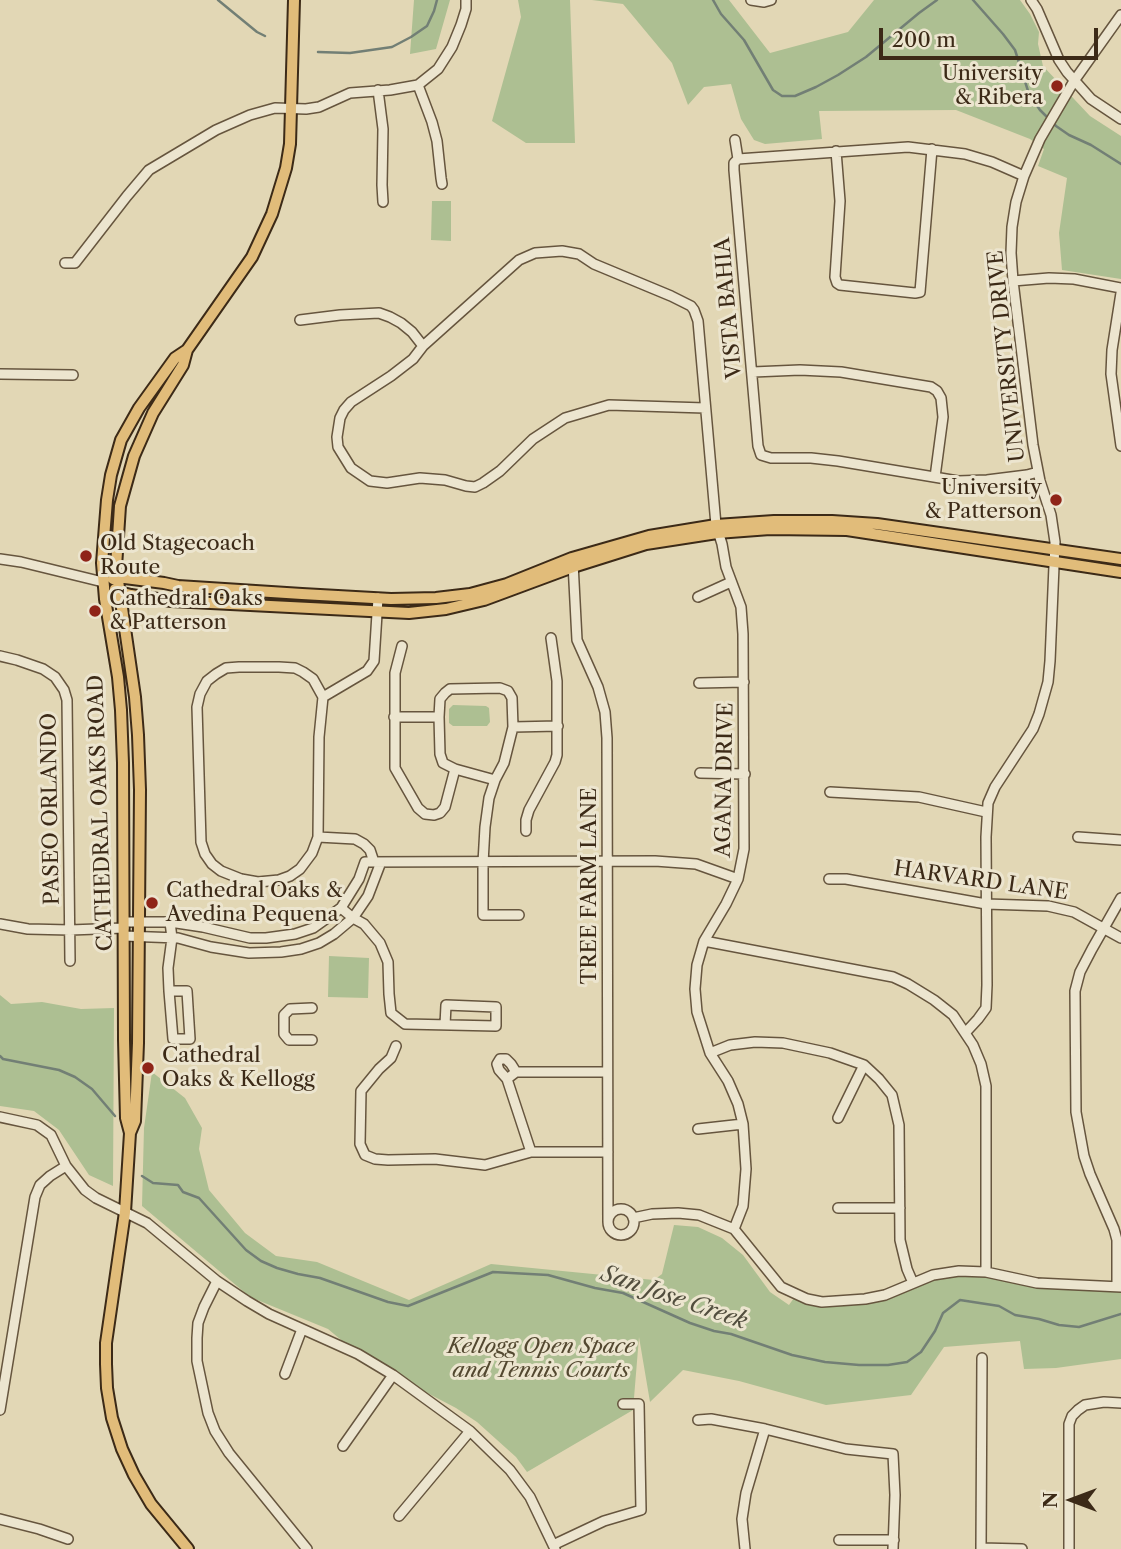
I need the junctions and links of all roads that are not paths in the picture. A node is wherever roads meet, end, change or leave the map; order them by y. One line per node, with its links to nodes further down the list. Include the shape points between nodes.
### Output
1 (294, 0): 10 (main road, CATHEDRAL OAKS ROAD)
2 (466, 0): 8 (street, via 449,53)
3 (751, 0): 4 (street)
4 (771, 0)
5 (1031, 0): 7 (street)
6 (1121, 15): 7 (street, UNIVERSITY DRIVE)
7 (1074, 81): 11 (street); 16 (street, UNIVERSITY DRIVE)
8 (418, 85): 9 (street); 17 (street, via 437,141)
9 (378, 90): 10 (street, via 350,93 319,107); 18 (street)
10 (291, 107): 19 (street, via 231,122 149,170 75,263); 24 (main road, CATHEDRAL OAKS ROAD, via 286,168 272,214 252,257)
11 (1121, 119)
12 (735, 139): 15 (street, VISTA BAHIA)
13 (932, 149): 14 (street); 14 (street, via 920,292 915,293 836,283 840,201); 16 (street, via 965,153)
14 (836, 151): 15 (street)
15 (738, 159): 25 (street, VISTA BAHIA, via 734,170)
16 (1024, 176): 20 (street, UNIVERSITY DRIVE, via 1012,227)
17 (442, 184)
18 (383, 202)
19 (65, 263)
20 (1013, 281): 21 (street, via 1074,279); 30 (street, UNIVERSITY DRIVE)
21 (1121, 290): 29 (street, via 1111,374)
22 (300, 320): 23 (street, via 379,313 401,323)
23 (424, 345): 28 (street, VISTA BAHIA, via 519,260 535,253 573,252 691,306 698,321); 28 (street, via 413,359 351,402 340,418 338,447 351,468 370,481 421,478 475,487 565,418 609,405)
24 (187, 350): 38 (main road, CATHEDRAL OAKS ROAD, via 183,365 143,432 125,483); 39 (main road, CATHEDRAL OAKS ROAD, via 175,358 121,440 107,500)
25 (752, 372): 31 (street, VISTA BAHIA, via 761,455 838,461); 31 (street, via 841,372 931,387 941,398 943,417)
26 (0, 374): 27 (street)
27 (73, 375)
28 (705, 408): 32 (street, VISTA BAHIA)
29 (1121, 446)
30 (1038, 472): 31 (street, via 971,481); 33 (street, UNIVERSITY DRIVE, via 1055,530)
31 (934, 477)
32 (717, 529): 33 (main road, via 846,530); 36 (main road); 40 (street, AGANA DRIVE)
33 (1055, 556): 35 (main road); 37 (main road); 60 (street, UNIVERSITY DRIVE, via 1044,702)
34 (0, 559): 39 (street)
35 (1121, 559)
36 (573, 562): 43 (main road, via 470,594); 44 (main road, via 510,592 465,605); 66 (street, TREE FARM LANE, via 577,640 605,712)
37 (1121, 572)
38 (117, 578): 39 (main road); 41 (main road, CATHEDRAL OAKS ROAD); 43 (main road)
39 (103, 582): 41 (main road); 78 (main road, CATHEDRAL OAKS ROAD, via 121,710)
40 (731, 582): 42 (street); 48 (street, AGANA DRIVE, via 741,607)
41 (119, 592): 44 (main road, via 171,601); 75 (main road, CATHEDRAL OAKS ROAD, via 138,735)
42 (698, 597)
43 (378, 598): 44 (street)
44 (377, 612): 50 (street, via 373,661 367,671)
45 (551, 638): 53 (street, via 558,681)
46 (402, 646): 52 (street, via 395,673)
47 (0, 656): 80 (street, PASEO ORLANDO, via 43,669 55,677 67,700)
48 (744, 682): 49 (street); 57 (street, AGANA DRIVE)
49 (699, 683)
50 (323, 697): 62 (street); 62 (street, via 313,679 295,668 226,668 207,681 197,708 201,842 212,864 241,878 279,880 300,869)
51 (439, 717): 52 (street); 54 (street, via 440,699 450,689 500,688 512,698); 55 (street, via 440,754 443,763)
52 (394, 718): 55 (street, via 395,768 425,814 440,813 445,807)
53 (558, 726): 54 (street); 61 (street, via 555,762 533,801)
54 (513, 727): 58 (street)
55 (455, 769): 58 (street)
56 (699, 773): 57 (street)
57 (744, 774): 68 (street, AGANA DRIVE, via 744,849)
58 (495, 780): 67 (street)
59 (830, 792): 60 (street, via 919,797)
60 (986, 811): 71 (street, UNIVERSITY DRIVE)
61 (526, 831)
62 (318, 837): 65 (street, via 355,839 370,850)
63 (1078, 837): 64 (street)
64 (1121, 840)
65 (373, 862): 67 (street); 72 (street); 74 (street, via 368,896)
66 (607, 862): 67 (street); 68 (street, via 696,864); 95 (street, TREE FARM LANE)
67 (483, 863): 73 (street, via 483,915)
68 (738, 878): 84 (street, AGANA DRIVE)
69 (829, 879): 71 (street, HARVARD LANE)
70 (1121, 898): 79 (street)
71 (986, 904): 79 (street, HARVARD LANE, via 1048,906 1074,912); 89 (street, UNIVERSITY DRIVE, via 986,1008)
72 (341, 908): 74 (street); 76 (street, via 313,928 266,938)
73 (519, 915)
74 (353, 918): 82 (street, via 319,943 281,952 234,951); 88 (street, via 380,943 388,962 391,1013 405,1024)
75 (138, 922): 76 (street); 78 (street); 81 (main road, CATHEDRAL OAKS ROAD)
76 (170, 922): 82 (street)
77 (0, 924): 80 (street)
78 (124, 928): 80 (street); 81 (street); 101 (main road, CATHEDRAL OAKS ROAD, via 126,1118)
79 (1104, 929): 83 (street, HARVARD LANE); 116 (street, via 1080,972 1075,991 1076,1112 1084,1156 1117,1240)
80 (70, 930): 85 (street, PASEO ORLANDO)
81 (138, 936): 82 (street); 101 (main road, CATHEDRAL OAKS ROAD, via 135,1121)
82 (172, 937): 86 (street)
83 (1121, 939)
84 (704, 941): 89 (street, via 893,977 934,1000); 92 (street, AGANA DRIVE, via 695,989)
85 (70, 961)
86 (169, 990): 86 (street, via 187,991 190,1039 173,1039)
87 (312, 1008): 90 (street, via 290,1009 284,1015 284,1034 289,1040)
88 (445, 1025): 88 (street, via 496,1026 496,1007 446,1005)
89 (966, 1032): 113 (street, via 986,1086)
90 (312, 1040)
91 (396, 1045): 102 (street, via 391,1058 361,1091 359,1144 365,1155 485,1165)
92 (710, 1053): 93 (street, via 730,1045 783,1043); 99 (street, AGANA DRIVE, via 728,1081)
93 (864, 1065): 98 (street); 107 (street, via 892,1095 899,1125)
94 (516, 1072): 95 (street); 96 (street); 96 (street, via 506,1059 500,1059 497,1065)
95 (607, 1072): 103 (street, TREE FARM LANE)
96 (507, 1079): 102 (street)
97 (0, 1117): 104 (street, via 37,1125 51,1135)
98 (838, 1118)
99 (743, 1124): 100 (street); 112 (street, AGANA DRIVE, via 743,1206)
100 (698, 1129)
101 (130, 1133): 109 (main road, CATHEDRAL OAKS ROAD)
102 (531, 1152): 103 (street)
103 (608, 1152): 105 (street, TREE FARM LANE)
104 (66, 1166): 109 (street, via 85,1190); 123 (street, via 40,1185 35,1197)
105 (607, 1186): 108 (street); 111 (street, TREE FARM LANE)
106 (838, 1208): 107 (street)
107 (900, 1208): 115 (street, via 900,1240)
108 (622, 1209): 110 (street); 111 (street, via 614,1211)
109 (125, 1212): 114 (street, via 147,1223); 134 (main road, CATHEDRAL OAKS ROAD, via 106,1343 112,1418 143,1492)
110 (633, 1218): 111 (street, via 632,1229 621,1236 611,1232); 112 (street, via 678,1213)
111 (608, 1221)
112 (734, 1229): 115 (street, via 781,1287 807,1299 822,1302 885,1296)
113 (986, 1272): 115 (street, via 959,1271); 116 (street, via 1034,1282)
114 (217, 1282): 117 (street); 135 (street, via 198,1323 197,1360 208,1413 229,1453)
115 (913, 1283)
116 (1119, 1287)
117 (303, 1329): 119 (street); 120 (street)
118 (982, 1358): 137 (street)
119 (285, 1374)
120 (393, 1375): 126 (street); 127 (street)
121 (1121, 1403): 139 (street, via 1085,1405 1069,1424)
122 (623, 1404): 133 (street, via 639,1404 641,1510 604,1521)
123 (0, 1410)
124 (698, 1420): 125 (street)
125 (765, 1429): 132 (street, via 846,1449 893,1454); 136 (street, via 746,1493 742,1519)
126 (470, 1431): 128 (street); 133 (street, via 530,1497)
127 (342, 1446)
128 (399, 1516)
129 (0, 1519): 130 (street)
130 (68, 1539)
131 (839, 1540): 132 (street)
132 (894, 1545)
133 (554, 1547)
134 (188, 1549)
135 (307, 1549)
136 (745, 1549)
137 (981, 1549): 138 (street)
138 (1022, 1549)
139 (1069, 1549)

